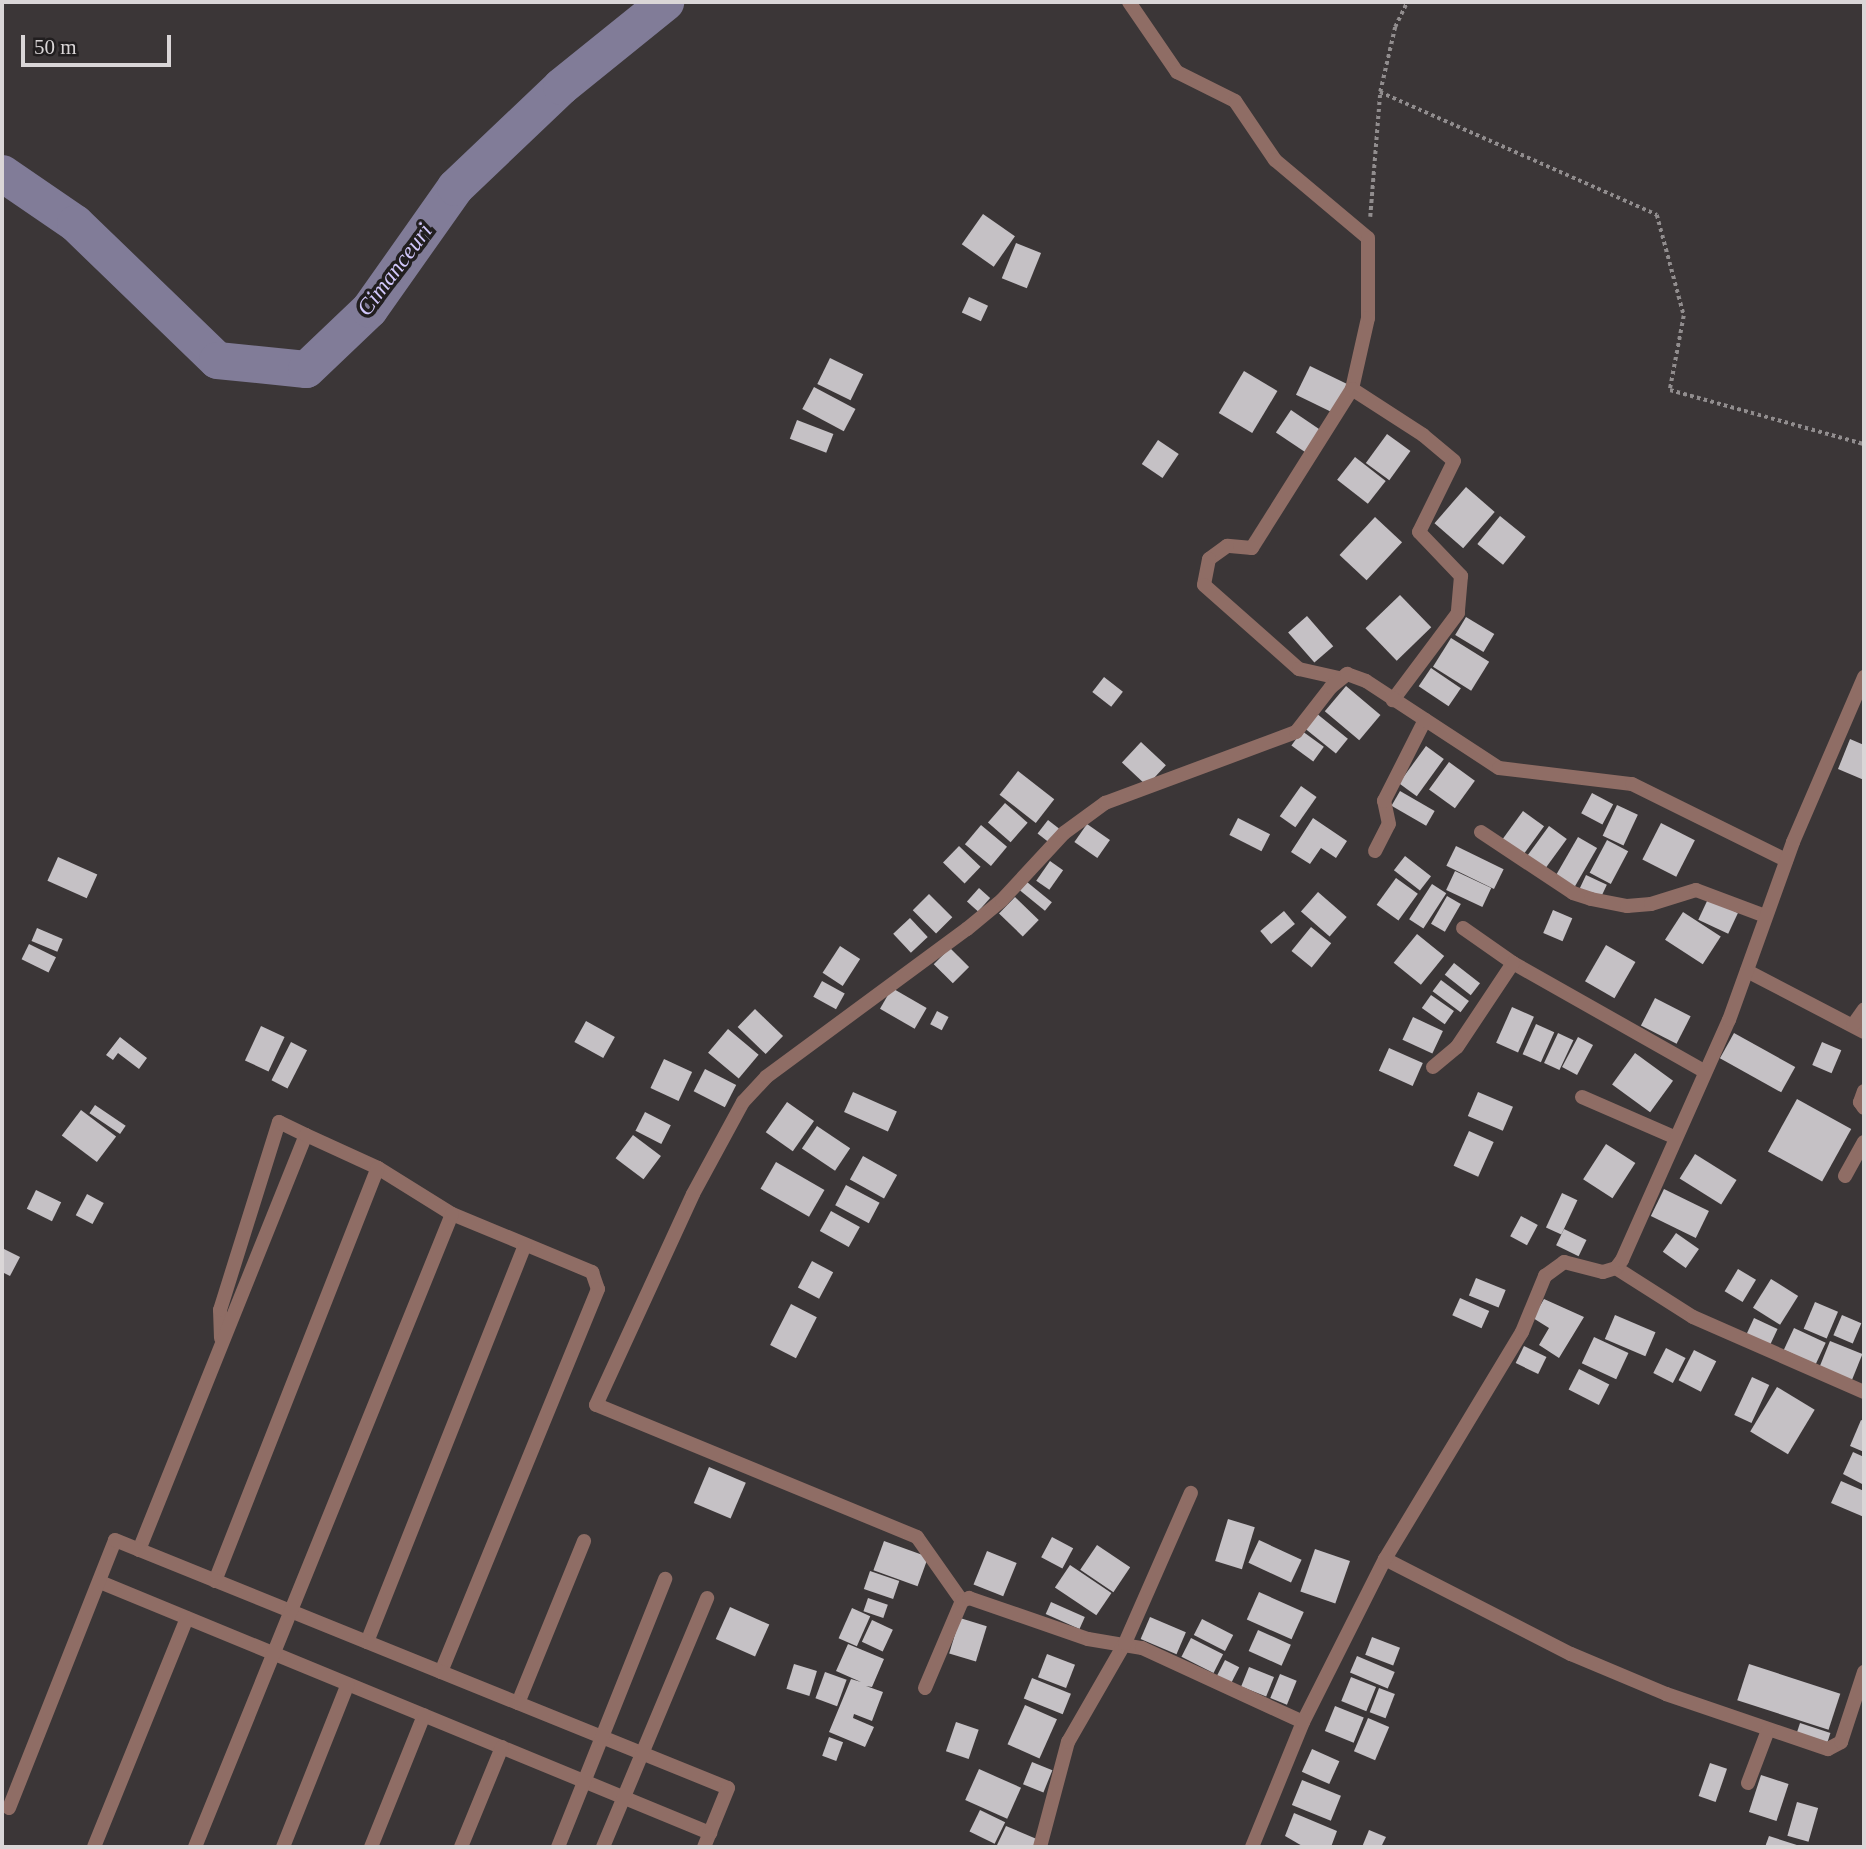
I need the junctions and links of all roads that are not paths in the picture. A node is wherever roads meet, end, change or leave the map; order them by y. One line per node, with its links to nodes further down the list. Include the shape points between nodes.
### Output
1 (1129, 2): 2 (street, via 1177,72 1235,101 1275,160 1368,238 1368,318)
2 (1352, 389): 4 (street, via 1252,548 1227,546 1209,559 1204,585 1299,669); 5 (street, via 1454,461 1419,531 1461,576 1458,613)
3 (1864, 677): 6 (street)
4 (1339, 678): 5 (street, via 1354,674); 40 (street, via 1296,732 1105,803 1065,833 1002,900 967,929 766,1077 743,1102 693,1194 596,1405 917,1537)
5 (1393, 700): 7 (street)
6 (1858, 715): 10 (street)
7 (1425, 720): 9 (street, via 1384,801 1389,824); 10 (street, via 1499,768 1632,784)
8 (1481, 832): 11 (street, via 1559,884 1591,899 1627,906 1651,904 1696,890)
9 (1375, 851)
10 (1786, 860): 11 (street)
11 (1765, 916): 14 (street)
12 (1463, 928): 13 (street)
13 (1513, 963): 17 (street, via 1457,1048); 18 (street)
14 (1746, 971): 16 (street); 18 (street)
15 (1864, 1009): 16 (street)
16 (1859, 1029)
17 (1433, 1067)
18 (1704, 1071): 23 (street)
19 (1864, 1091): 21 (street, via 1860,1102)
20 (1582, 1097): 23 (street)
21 (1864, 1108)
22 (306, 1135): 25 (street); 30 (street); 30 (street, via 279,1122 220,1310)
23 (1674, 1137): 29 (street)
24 (1864, 1142): 26 (street)
25 (378, 1168): 27 (street); 37 (street)
26 (1845, 1176)
27 (452, 1214): 28 (street); 41 (street)
28 (526, 1245): 43 (street); 46 (street, via 592,1272 598,1289)
29 (1616, 1269): 31 (street, via 1693,1317); 35 (street, via 1603,1272 1570,1261 1545,1276 1522,1332)
30 (222, 1345): 34 (street)
31 (1864, 1392)
32 (1191, 1493): 44 (street)
33 (584, 1541): 50 (street)
34 (139, 1550): 37 (street); 38 (street, via 116,1541)
35 (1385, 1559): 52 (street); 53 (street, via 1571,1654)
36 (665, 1579): 54 (street)
37 (215, 1581): 41 (street)
38 (100, 1582): 42 (street); 60 (street)
39 (707, 1598): 56 (street)
40 (962, 1601): 44 (street, via 972,1599 1088,1639); 49 (street)
41 (289, 1611): 43 (street); 45 (street)
42 (187, 1618): 45 (street); 62 (street)
43 (367, 1642): 46 (street)
44 (1125, 1643): 52 (street, via 1181,1663); 70 (street, via 1068,1742)
45 (274, 1654): 48 (street); 63 (street)
46 (441, 1672): 50 (street)
47 (1864, 1672): 53 (street, via 1836,1748)
48 (348, 1684): 51 (street); 64 (street)
49 (925, 1688)
50 (518, 1703): 54 (street)
51 (424, 1715): 55 (street); 65 (street)
52 (1303, 1722): 71 (street)
53 (1768, 1730): 58 (street)
54 (602, 1737): 56 (street); 57 (street)
55 (502, 1747): 57 (street); 66 (street)
56 (643, 1754): 59 (street); 61 (street, via 728,1788)
57 (584, 1781): 59 (street); 67 (street)
58 (1748, 1783)
59 (624, 1798): 61 (street); 68 (street)
60 (9, 1808)
61 (710, 1833): 69 (street)
62 (94, 1847)
63 (195, 1847)
64 (283, 1847)
65 (371, 1847)
66 (461, 1847)
67 (558, 1847)
68 (603, 1847)
69 (704, 1847)
70 (1040, 1847)
71 (1252, 1847)

